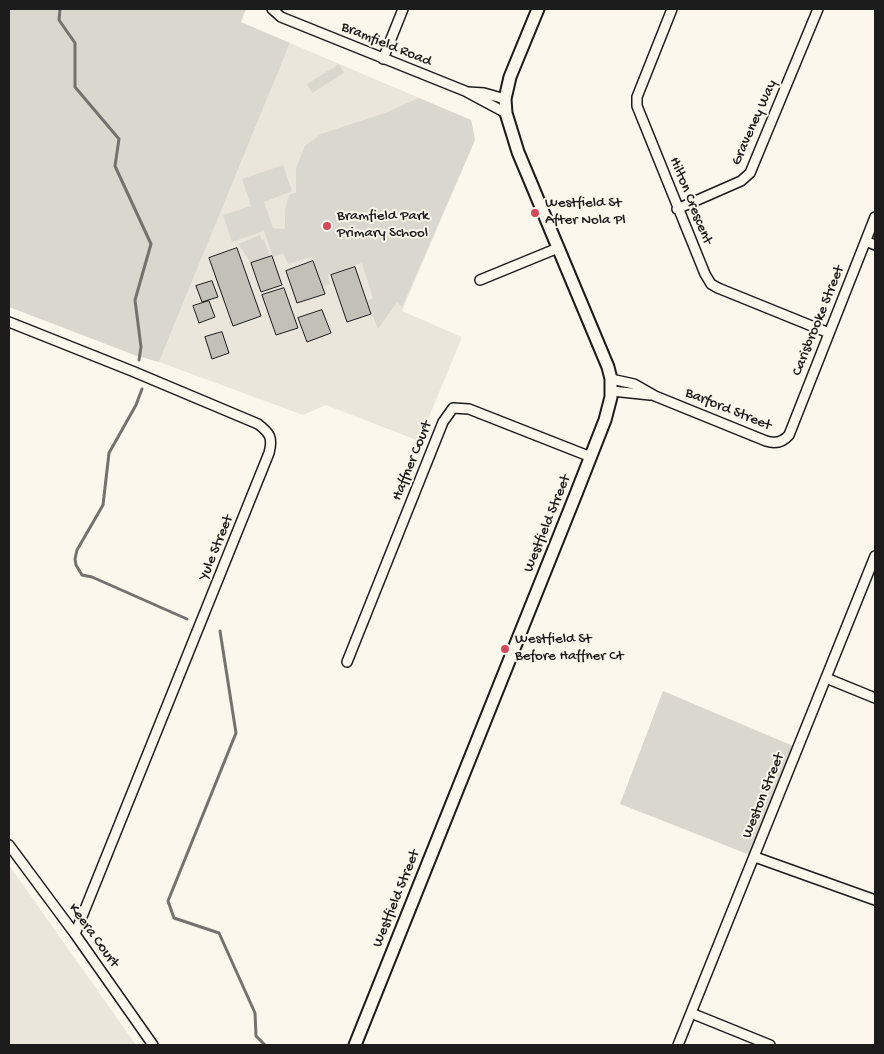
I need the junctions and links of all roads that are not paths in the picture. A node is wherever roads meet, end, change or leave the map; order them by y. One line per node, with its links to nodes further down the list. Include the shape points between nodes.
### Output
1 (272, 9): 6 (street, Bramfield Road, via 281,17)
2 (403, 9): 6 (street)
3 (538, 9): 8 (main road, Westfield Street, via 510,76)
4 (672, 9): 10 (street, Hilton Crescent, via 636,103)
5 (818, 9): 10 (street, Graveney Way, via 750,173 741,181)
6 (383, 59): 7 (street, Bramfield Road)
7 (465, 92): 8 (street, Bramfield Road); 9 (street, Bramfield Road)
8 (506, 99): 9 (main road, Westfield Street)
9 (506, 113): 14 (main road, Westfield Street, via 518,152)
10 (677, 209): 17 (street, Hilton Crescent, via 705,274 714,286)
11 (875, 217): 12 (street, Carisbrooke Street)
12 (866, 241): 13 (street); 17 (street, Carisbrooke Street)
13 (875, 245)
14 (558, 248): 15 (street); 18 (main road, Westfield Street)
15 (480, 280)
16 (9, 322): 30 (street, Yule Street, via 258,424 268,432 272,443)
17 (829, 332): 21 (street, Carisbrooke Street)
18 (611, 379): 19 (main road, Westfield Street); 20 (street, Barford Street, via 634,384)
19 (612, 391): 20 (street, Barford Street); 22 (main road, Westfield Street)
20 (656, 396): 21 (street, Barford Street, via 766,441 779,442)
21 (789, 435)
22 (591, 457): 24 (street, Haffner Court, via 469,409 453,408 443,422); 33 (main road, Westfield Street)
23 (875, 556): 25 (street, Weston Street)
24 (347, 662)
25 (826, 678): 26 (street); 28 (street, Weston Street)
26 (875, 698)
27 (9, 845): 30 (street, Keera Court)
28 (755, 857): 29 (street); 31 (street, Weston Street)
29 (875, 900)
30 (75, 934): 32 (street, Keera Court)
31 (691, 1013): 34 (street, Weston Street); 35 (street)
32 (153, 1045)
33 (355, 1045)
34 (678, 1045)
35 (770, 1045)

